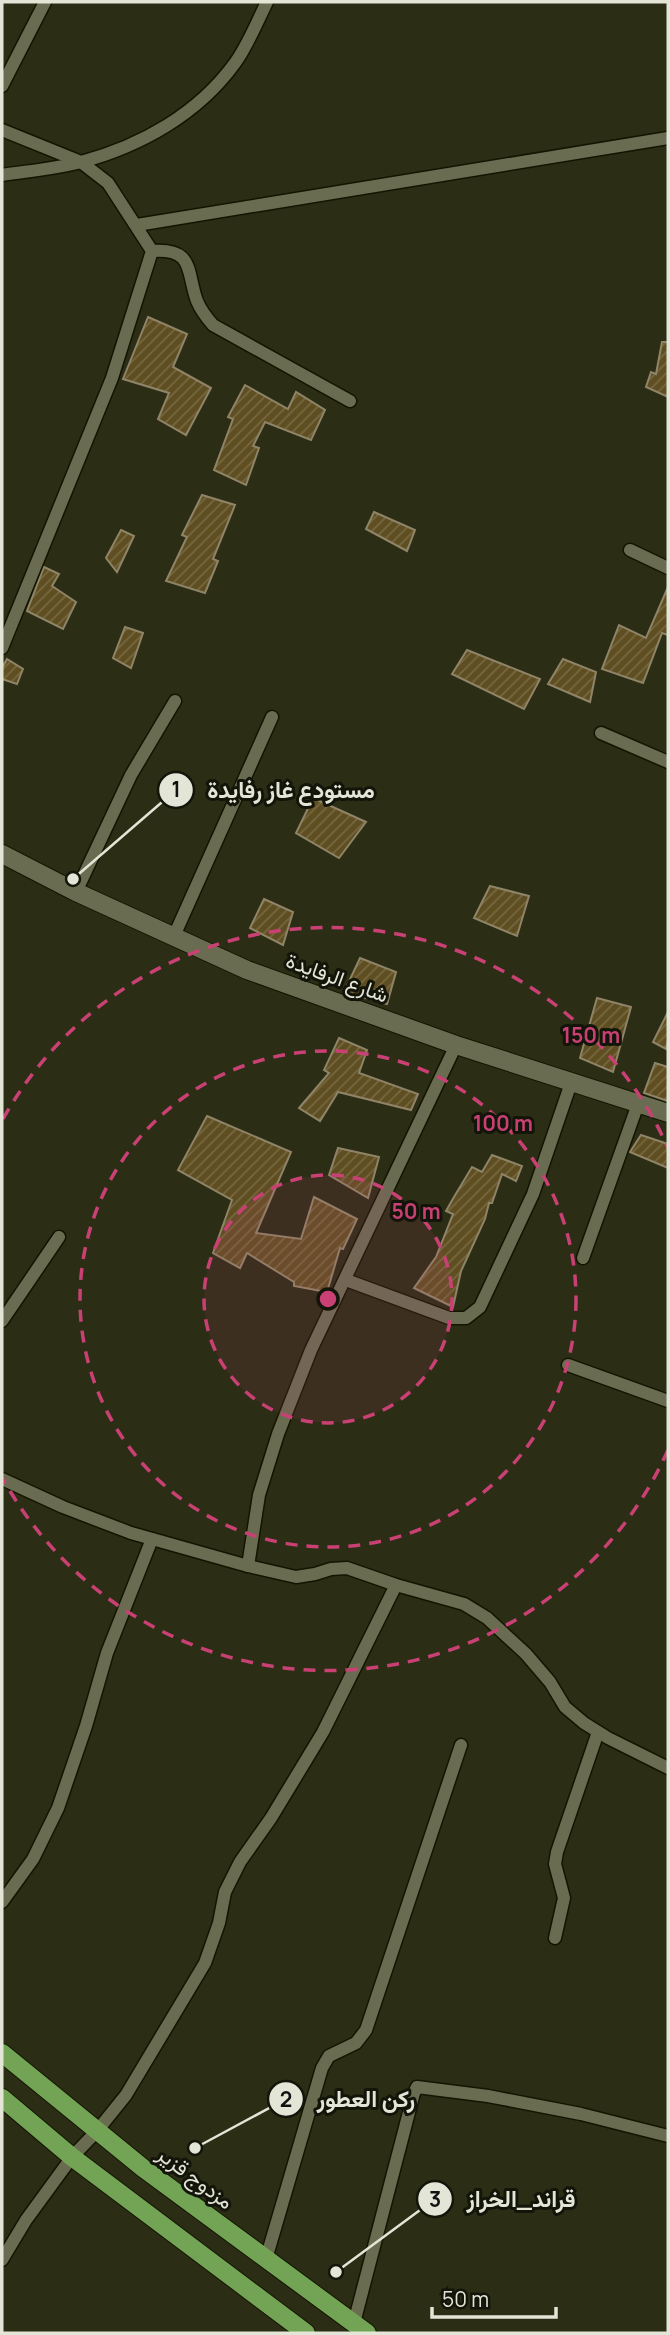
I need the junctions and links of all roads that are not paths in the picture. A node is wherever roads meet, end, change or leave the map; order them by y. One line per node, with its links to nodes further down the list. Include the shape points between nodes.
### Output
1 (45, 2): 3 (street)
2 (267, 2): 6 (street, via 237,61 211,93 181,118 144,138)
3 (2, 86)
4 (2, 131): 6 (street)
5 (668, 138): 8 (street)
6 (81, 162): 7 (street); 8 (street, via 108,183)
7 (2, 175)
8 (137, 225): 9 (street)
9 (152, 251): 10 (street, via 166,250 184,259 201,312 213,325); 13 (street, via 112,378)
10 (350, 401)
11 (629, 550): 12 (street)
12 (668, 568)
13 (2, 649)
14 (176, 701): 19 (street, via 131,775)
15 (272, 717): 20 (street)
16 (601, 733): 17 (street)
17 (668, 762)
18 (2, 854): 19 (street, شارع الرفايدة)
19 (76, 892): 20 (street, شارع الرفايدة)
20 (174, 936): 21 (street, شارع الرفايدة, via 247,970)
21 (456, 1045): 22 (street, شارع الرفايدة); 27 (street)
22 (571, 1083): 23 (street, شارع الرفايدة); 27 (street, via 533,1194 480,1307 466,1318 449,1318)
23 (638, 1104): 24 (street, شارع الرفايدة); 26 (street)
24 (668, 1113)
25 (59, 1237): 28 (street)
26 (583, 1258)
27 (346, 1280): 33 (street, via 311,1350 278,1434 259,1495)
28 (2, 1321)
29 (568, 1366): 30 (street)
30 (668, 1401)
31 (2, 1479): 32 (street)
32 (152, 1539): 33 (street); 38 (street, via 107,1653 58,1808 33,1859)
33 (248, 1566): 34 (street, via 296,1577 347,1568)
34 (396, 1585): 35 (street, via 464,1604 487,1618 526,1654 565,1707); 42 (street, via 323,1732 240,1862 225,1892 205,1963 145,2066)
35 (598, 1732): 37 (street); 39 (street, via 557,1852 555,1864 564,1898)
36 (461, 1745): 45 (street, via 366,2030 356,2043 329,2056 322,2067)
37 (668, 1768)
38 (2, 1902)
39 (555, 1938)
40 (2, 2053): 42 (main road, مزدوج قزير)
41 (2, 2098): 44 (main road)
42 (97, 2131): 44 (street); 45 (main road, مزدوج قزير)
43 (668, 2136): 47 (street, via 581,2114 417,2087)
44 (72, 2157): 46 (street); 48 (main road)
45 (266, 2259): 47 (main road, مزدوج قزير)
46 (2, 2260)
47 (360, 2328)
48 (306, 2333)

